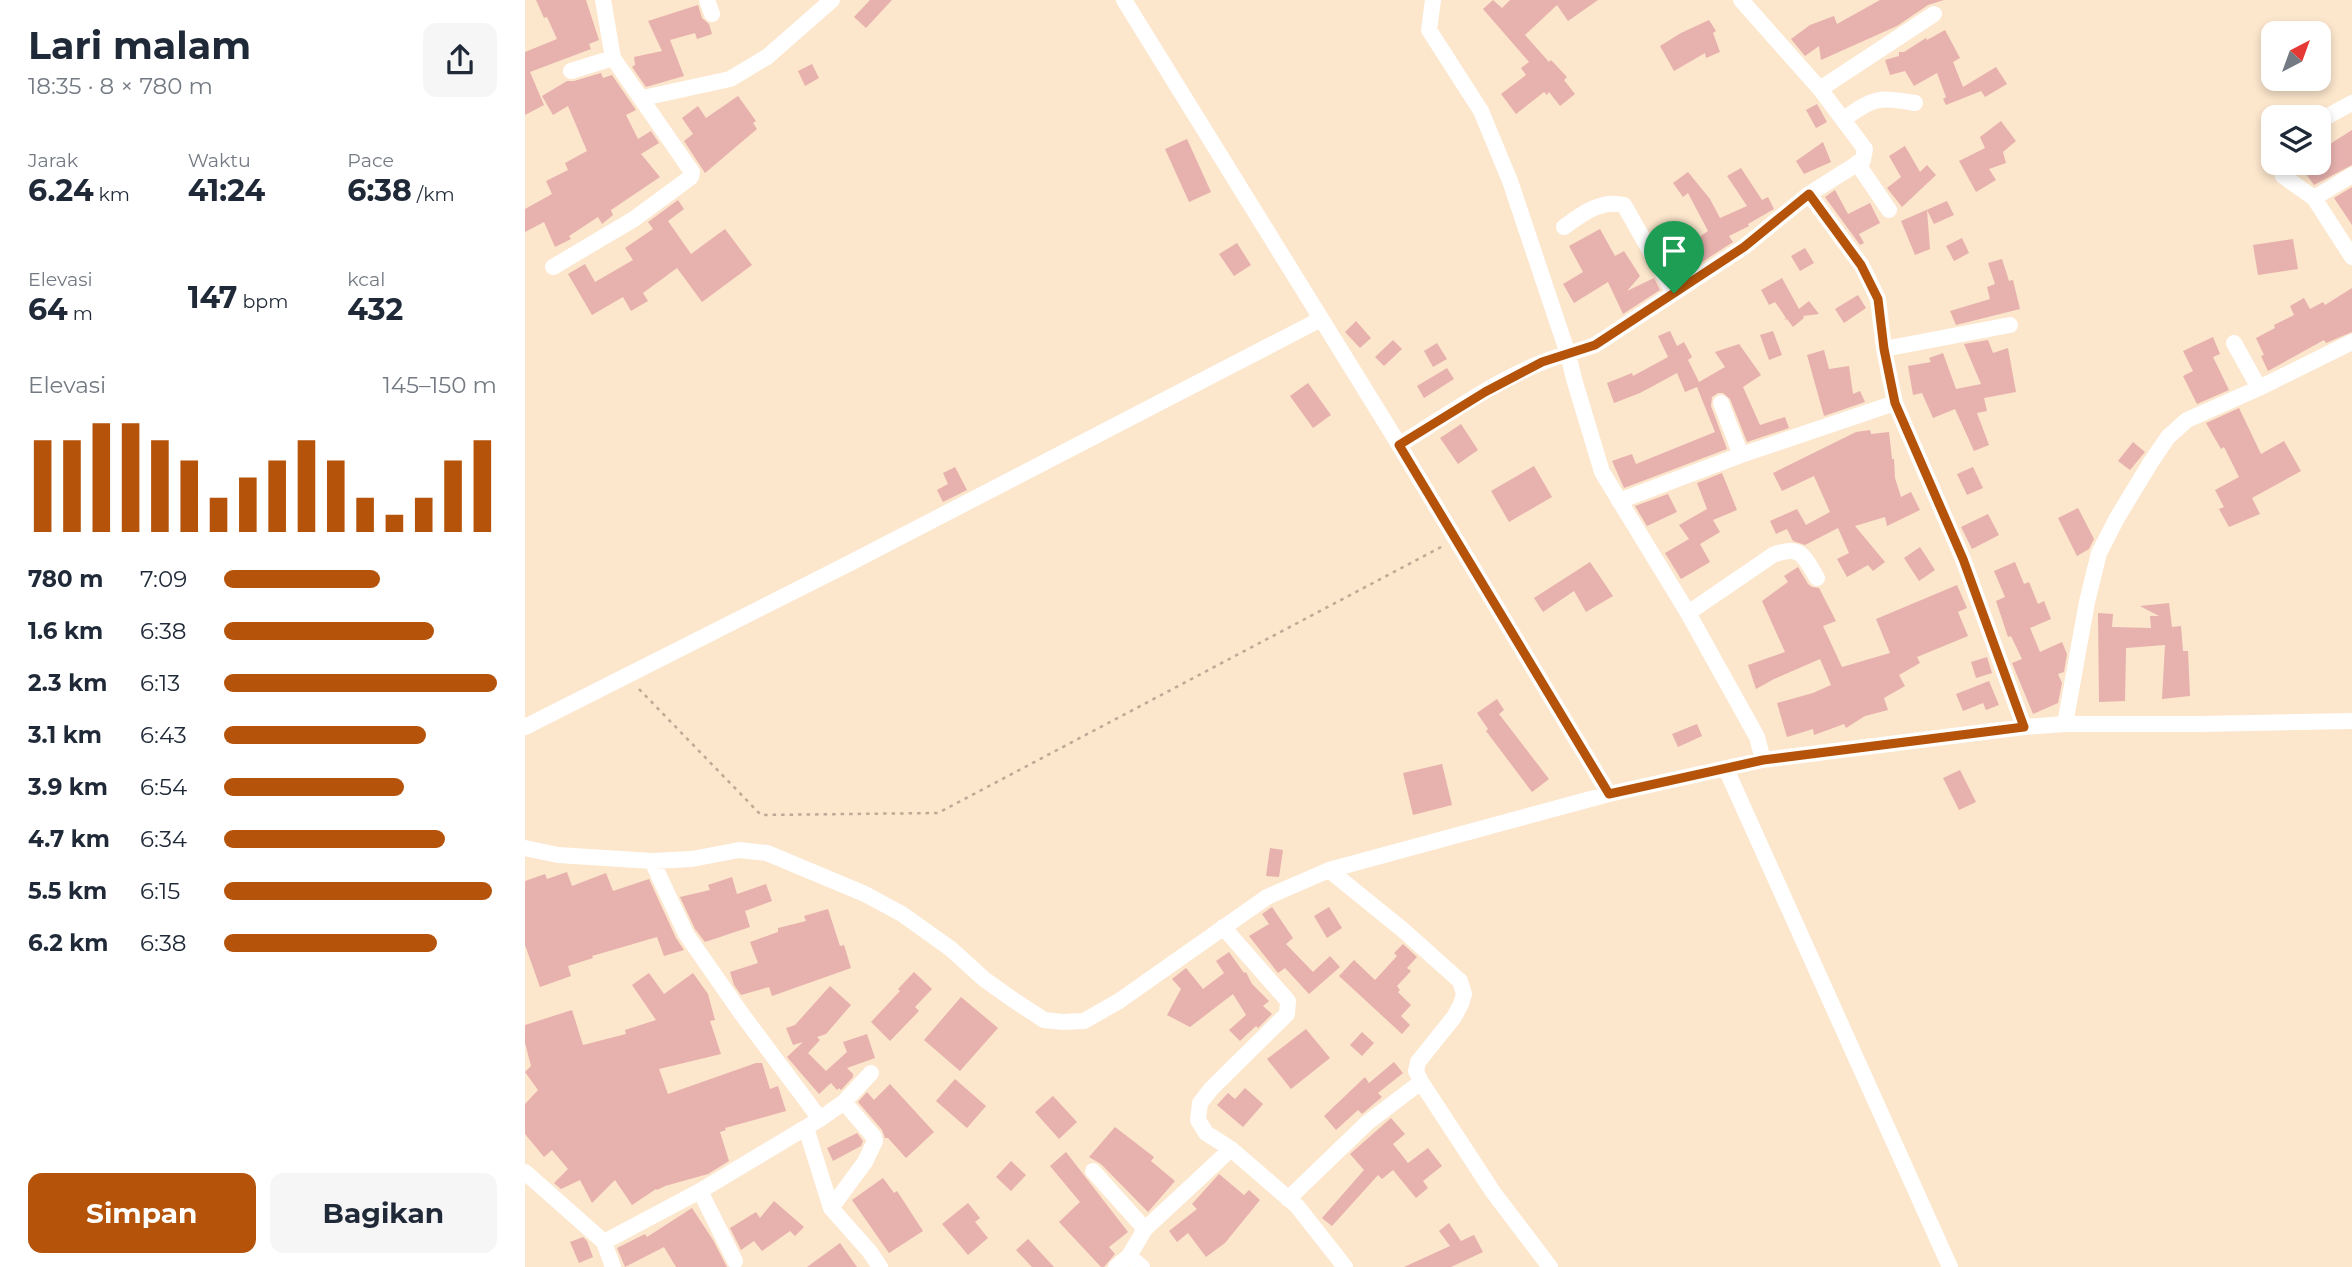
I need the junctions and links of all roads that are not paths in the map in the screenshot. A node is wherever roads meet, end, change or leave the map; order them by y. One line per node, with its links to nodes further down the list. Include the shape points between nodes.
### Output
1 (603, 0): 7 (street)
2 (832, 0): 10 (street, via 767,57 730,79)
3 (1124, 0): 25 (street)
4 (1433, 0): 30 (street, via 1429,30 1481,111)
5 (1741, 0): 9 (street)
6 (1934, 14): 9 (street)
7 (613, 58): 8 (street); 10 (street)
8 (571, 71)
9 (1820, 89): 14 (street)
10 (643, 98): 23 (street, via 691,177 634,219)
11 (1915, 103): 14 (street, via 1882,97)
12 (2352, 103): 13 (street)
13 (2331, 114)
14 (1843, 119): 15 (street, via 1865,149 1863,160)
15 (1857, 163): 18 (street); 20 (street)
16 (2352, 174): 19 (street)
17 (2283, 175): 19 (street)
18 (1809, 194): 24 (street, via 1744,247); 29 (street, via 1861,265 1878,299)
19 (2314, 198): 22 (street)
20 (1889, 210)
21 (1564, 227): 24 (street, via 1599,205 1623,205)
22 (2352, 257)
23 (554, 267)
24 (1674, 293): 30 (street, via 1595,345)
25 (1321, 319): 34 (street); 41 (street)
26 (2010, 325): 29 (street)
27 (2352, 342): 31 (street)
28 (2234, 343): 31 (street)
29 (1884, 349): 33 (street)
30 (1569, 354): 34 (street, via 1542,362 1485,392); 36 (street, via 1602,472)
31 (2259, 388): 40 (street, via 2187,420 2168,438 2117,518 2099,553)
32 (1721, 403): 35 (street)
33 (1895, 403): 35 (street); 42 (street, via 1963,559)
34 (1399, 445): 45 (street)
35 (1741, 455): 36 (street)
36 (1619, 500): 38 (street)
37 (1817, 578): 38 (street, via 1803,555 1787,549)
38 (1688, 613): 43 (street, via 1757,737)
39 (2352, 720): 40 (street)
40 (2066, 724): 42 (street)
41 (525, 727)
42 (2024, 727): 43 (street)
43 (1763, 760): 44 (street)
44 (1726, 769): 45 (street); 68 (street)
45 (1609, 794): 48 (street)
46 (525, 848): 47 (street, via 558,855)
47 (652, 861): 49 (street, via 746,850 791,862 902,914 1044,1020 1084,1021); 53 (street, via 686,934)
48 (1329, 870): 49 (street, via 1267,897); 51 (street, via 1460,981 1461,1004 1418,1062)
49 (1223, 927): 54 (street, via 1288,1000 1289,1007 1201,1103 1198,1121 1206,1133)
50 (871, 1073): 52 (street)
51 (1421, 1082): 58 (street, via 1367,1124); 67 (street, via 1493,1192)
52 (844, 1102): 53 (street); 59 (street, via 875,1141 865,1163)
53 (813, 1123): 57 (street); 59 (street)
54 (1231, 1149): 58 (street); 60 (street)
55 (1093, 1171): 60 (street)
56 (525, 1172): 61 (street)
57 (700, 1191): 61 (street); 62 (street)
58 (1288, 1199): 66 (street)
59 (831, 1208): 65 (street)
60 (1145, 1229): 63 (street)
61 (604, 1242): 64 (street)
62 (735, 1261)
63 (1129, 1263)
64 (613, 1267)
65 (880, 1267)
66 (1345, 1267)
67 (1550, 1267)
68 (1950, 1267)

